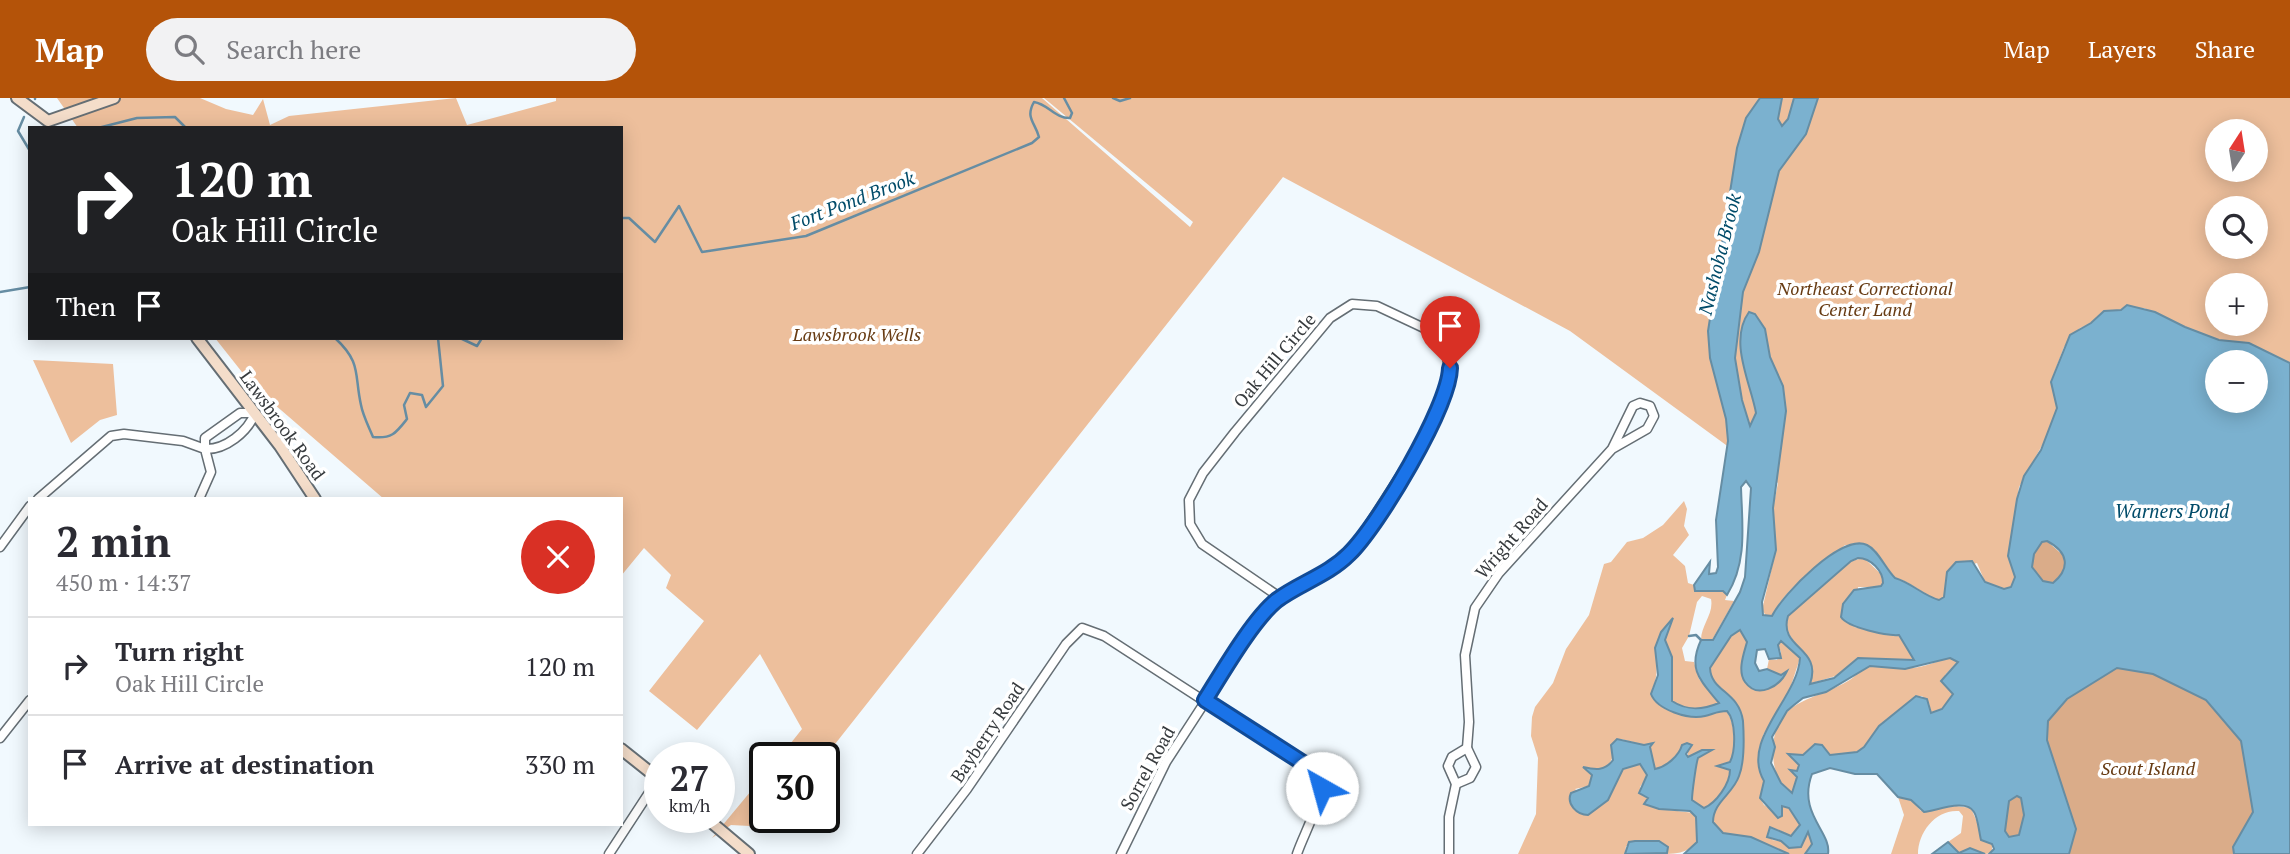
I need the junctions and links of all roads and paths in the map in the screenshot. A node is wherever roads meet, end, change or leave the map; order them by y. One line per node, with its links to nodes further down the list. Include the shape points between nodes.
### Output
1 (17, 98): 3 (street)
2 (114, 98): 3 (street)
3 (50, 124)
4 (199, 340): 5 (street, Lawsbrook Road)
5 (255, 413): 6 (street, via 250,426 218,449); 6 (street, via 240,413 205,438); 10 (street, Lawsbrook Road)
6 (205, 449): 8 (street, via 187,441 111,436); 9 (street, via 211,472)
7 (1612, 449): 7 (street, Wright Road, via 1651,424 1654,412 1650,406 1640,403 1629,411); 17 (street, Wright Road, via 1499,573 1475,608 1466,643)
8 (40, 497)
9 (200, 497)
10 (314, 497)
11 (28, 509): 12 (street)
12 (0, 547)
13 (1281, 598): 13 (street, Oak Hill Circle, via 1350,554 1418,451 1450,378 1441,343 1426,329 1377,306 1352,304 1330,318 1219,452 1189,500 1190,524 1202,544); 14 (street, Oak Hill Circle, via 1253,628)
14 (1205, 700): 25 (street, Bayberry Road, via 1104,636 1082,628 1066,643); 26 (street, Sorrel Road, via 1166,762); 27 (street, via 1314,770 1322,780)
15 (28, 703): 16 (street)
16 (0, 738)
17 (1467, 748): 20 (street, Wright Road, via 1450,760 1449,771); 20 (street, Wright Road, via 1475,771)
18 (623, 751): 19 (street)
19 (644, 768)
20 (1457, 784): 28 (street, Wright Road, via 1449,817)
21 (644, 802): 24 (street)
22 (724, 833): 23 (street)
23 (747, 852)
24 (609, 854)
25 (917, 854)
26 (1121, 854)
27 (1297, 854)
28 (1449, 854)

